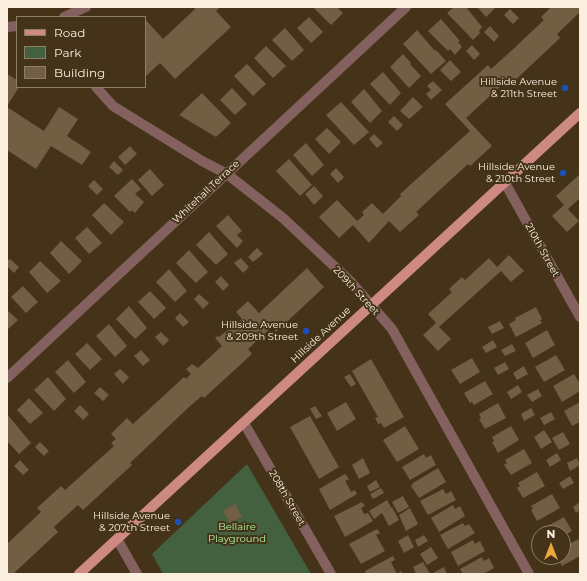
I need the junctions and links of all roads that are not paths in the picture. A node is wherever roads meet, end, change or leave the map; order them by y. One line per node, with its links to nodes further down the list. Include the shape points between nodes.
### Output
1 (86, 7): 3 (street)
2 (406, 7): 6 (street, Whitehall Terrace)
3 (66, 16)
4 (97, 88): 6 (street, 209th Street, via 113,106)
5 (580, 113): 7 (main road, Hillside Avenue)
6 (226, 174): 8 (street, 209th Street, via 283,218 352,283); 10 (street, Whitehall Terrace)
7 (505, 183): 8 (main road, Hillside Avenue); 9 (street, 210th Street)
8 (371, 306): 11 (main road, Hillside Avenue); 16 (street, 209th Street, via 392,329)
9 (580, 317)
10 (7, 378)
11 (244, 423): 12 (main road, Hillside Avenue); 15 (street, 208th Street)
12 (117, 539): 13 (main road, Hillside Avenue); 14 (street)
13 (79, 574)
14 (137, 574)
15 (331, 574)
16 (529, 574)

